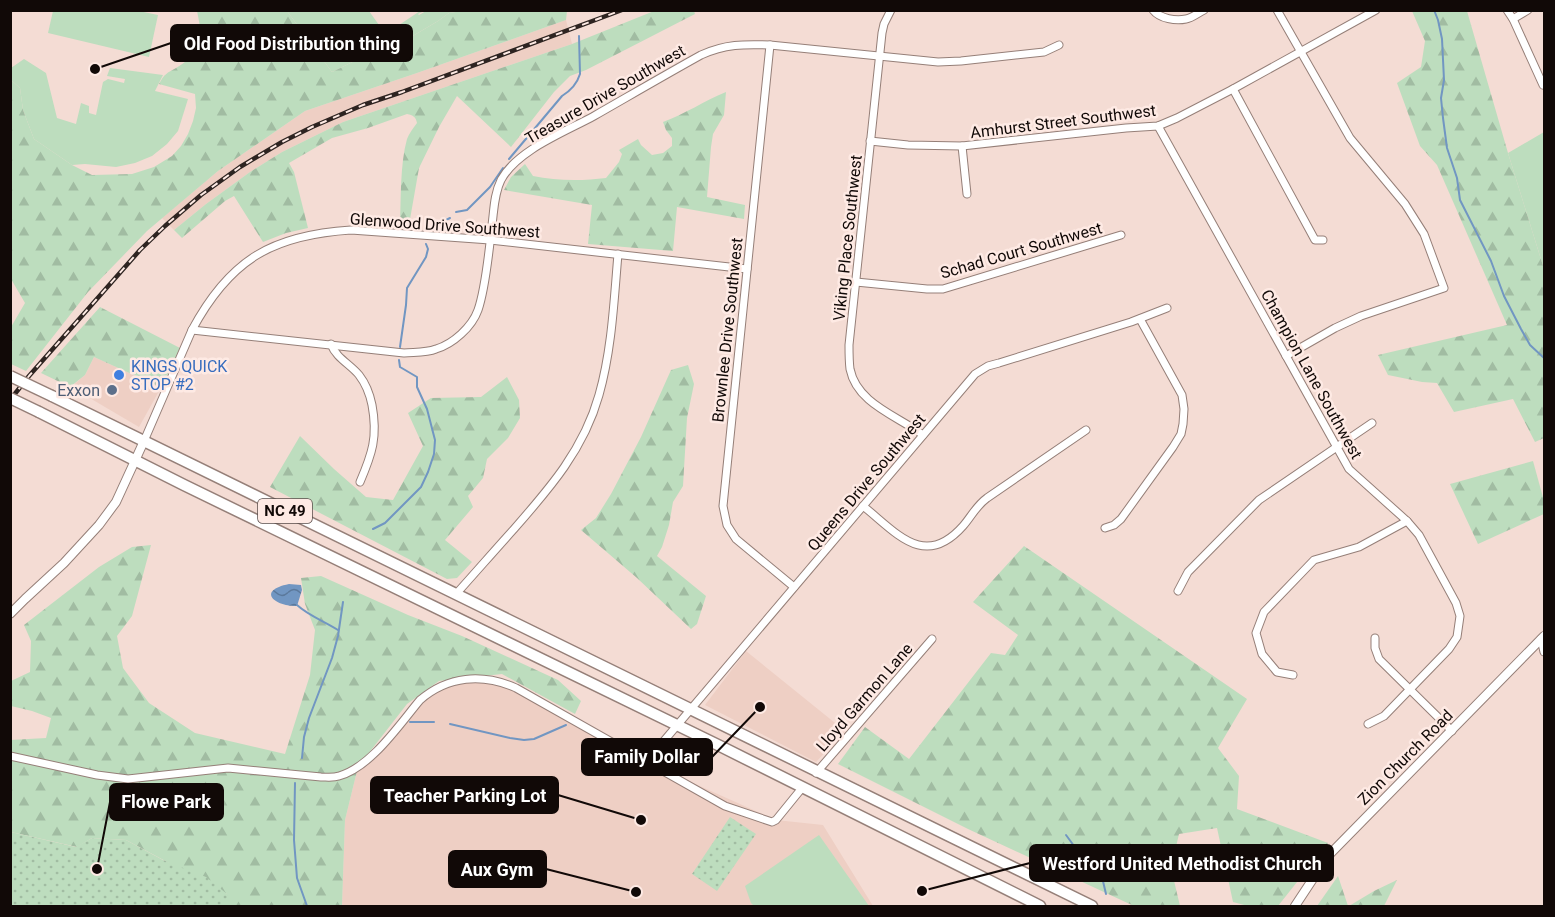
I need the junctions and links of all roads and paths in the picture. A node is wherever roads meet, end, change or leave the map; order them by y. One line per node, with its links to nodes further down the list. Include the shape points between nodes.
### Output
1 (891, 10): 12 (street, Viking Place Southwest, via 884,24)
2 (1153, 10): 3 (street, via 1172,19 1186,19)
3 (1204, 10)
4 (1277, 10): 11 (street)
5 (1376, 10): 11 (street, Amhurst Street Southwest)
6 (1507, 10): 8 (street)
7 (1528, 10): 8 (street)
8 (1513, 19): 13 (street)
9 (770, 45): 12 (street, Treasure Drive Southwest); 20 (street, Treasure Drive Southwest, via 714,49 527,154 502,180); 23 (street, Brownlee Drive Southwest)
10 (1059, 45): 12 (street, Treasure Drive Southwest, via 1044,52 962,61)
11 (1301, 52): 14 (street, Amhurst Street Southwest); 29 (street, via 1350,138 1424,234 1444,288 1361,316)
12 (879, 56): 16 (street, Viking Place Southwest)
13 (1544, 85)
14 (1233, 88): 15 (street, Amhurst Street Southwest); 21 (street, via 1315,240)
15 (1158, 126): 17 (street, Amhurst Street Southwest); 29 (street, Champion Lane Southwest)
16 (870, 141): 17 (street, Amhurst Street Southwest); 24 (street, Viking Place Southwest)
17 (962, 146): 18 (street)
18 (967, 194)
19 (1121, 235): 24 (street, Schad Court Southwest, via 943,289)
20 (490, 240): 22 (street, Glenwood Drive Southwest); 27 (street, Glenwood Drive Southwest, via 351,230 296,238 247,261 220,288); 28 (street, Treasure Drive Southwest, via 478,310 470,325 449,343 426,352 404,353)
21 (1323, 240)
22 (618, 254): 23 (street, Glenwood Drive Southwest); 44 (street, via 604,372 582,438 540,500)
23 (747, 268): 42 (street, Brownlee Drive Southwest, via 724,517 736,539)
24 (856, 282): 34 (street, Viking Place Southwest, via 849,345 852,377 868,399)
25 (1167, 308): 26 (street, Queens Drive Southwest)
26 (1140, 319): 34 (street, Queens Drive Southwest, via 988,366 970,379); 41 (street, via 1182,395 1183,424 1173,447 1121,519)
27 (192, 330): 28 (street, Treasure Drive Southwest); 35 (street, Glenwood Drive Southwest)
28 (331, 345): 38 (street, via 361,377 370,398 375,435)
29 (1286, 356): 36 (street, Champion Lane Southwest)
30 (10, 376): 35 (highway, NC 49 / NC 49, bridge)
31 (10, 398): 37 (highway, NC 49, bridge)
32 (1372, 423): 36 (street)
33 (1086, 430): 39 (street, via 987,498 963,526 938,545 908,542)
34 (923, 435): 39 (street, Queens Drive Southwest)
35 (144, 441): 37 (street); 44 (highway, NC 49 / NC 49)
36 (1336, 446): 40 (street, Champion Lane Southwest, via 1349,470); 43 (street, via 1259,500 1188,572)
37 (135, 459): 45 (street, via 116,502 99,525); 54 (highway, NC 49)
38 (360, 482)
39 (863, 506): 42 (street, Queens Drive Southwest)
40 (1407, 520): 50 (street, via 1359,547 1314,560 1264,612 1256,633 1262,654 1277,672); 51 (street, Champion Lane Southwest, via 1419,535 1460,616 1457,637 1449,649)
41 (1105, 528)
42 (794, 587): 52 (street, Queens Drive Southwest)
43 (1178, 591)
44 (456, 594): 52 (highway, NC 49 / NC 49)
45 (10, 614)
46 (1376, 638): 51 (street, via 1379,659)
47 (1543, 638): 49 (street); 55 (street, Zion Church Road)
48 (932, 639): 58 (street, Lloyd Garmon Lane)
49 (1545, 652)
50 (1293, 675)
51 (1409, 690): 53 (street, Champion Lane Southwest, via 1384,716); 55 (street)
52 (690, 710): 54 (street, Queens Drive Southwest); 58 (highway, NC 49)
53 (1368, 724)
54 (678, 726): 57 (street, Queens Drive Southwest); 59 (highway, NC 49)
55 (1452, 731): 64 (street, Zion Church Road, via 1328,856)
56 (10, 756): 57 (street, via 128,779 228,768 334,777 350,772 368,759 429,693 457,680 477,678 516,688)
57 (646, 762): 59 (street, via 725,806 772,822)
58 (816, 772): 60 (highway, NC 49)
59 (802, 788): 61 (highway, NC 49)
60 (981, 853): 61 (highway); 63 (highway, NC 49)
61 (973, 872): 62 (highway, NC 49)
62 (1040, 906)
63 (1092, 906)
64 (1295, 906)

